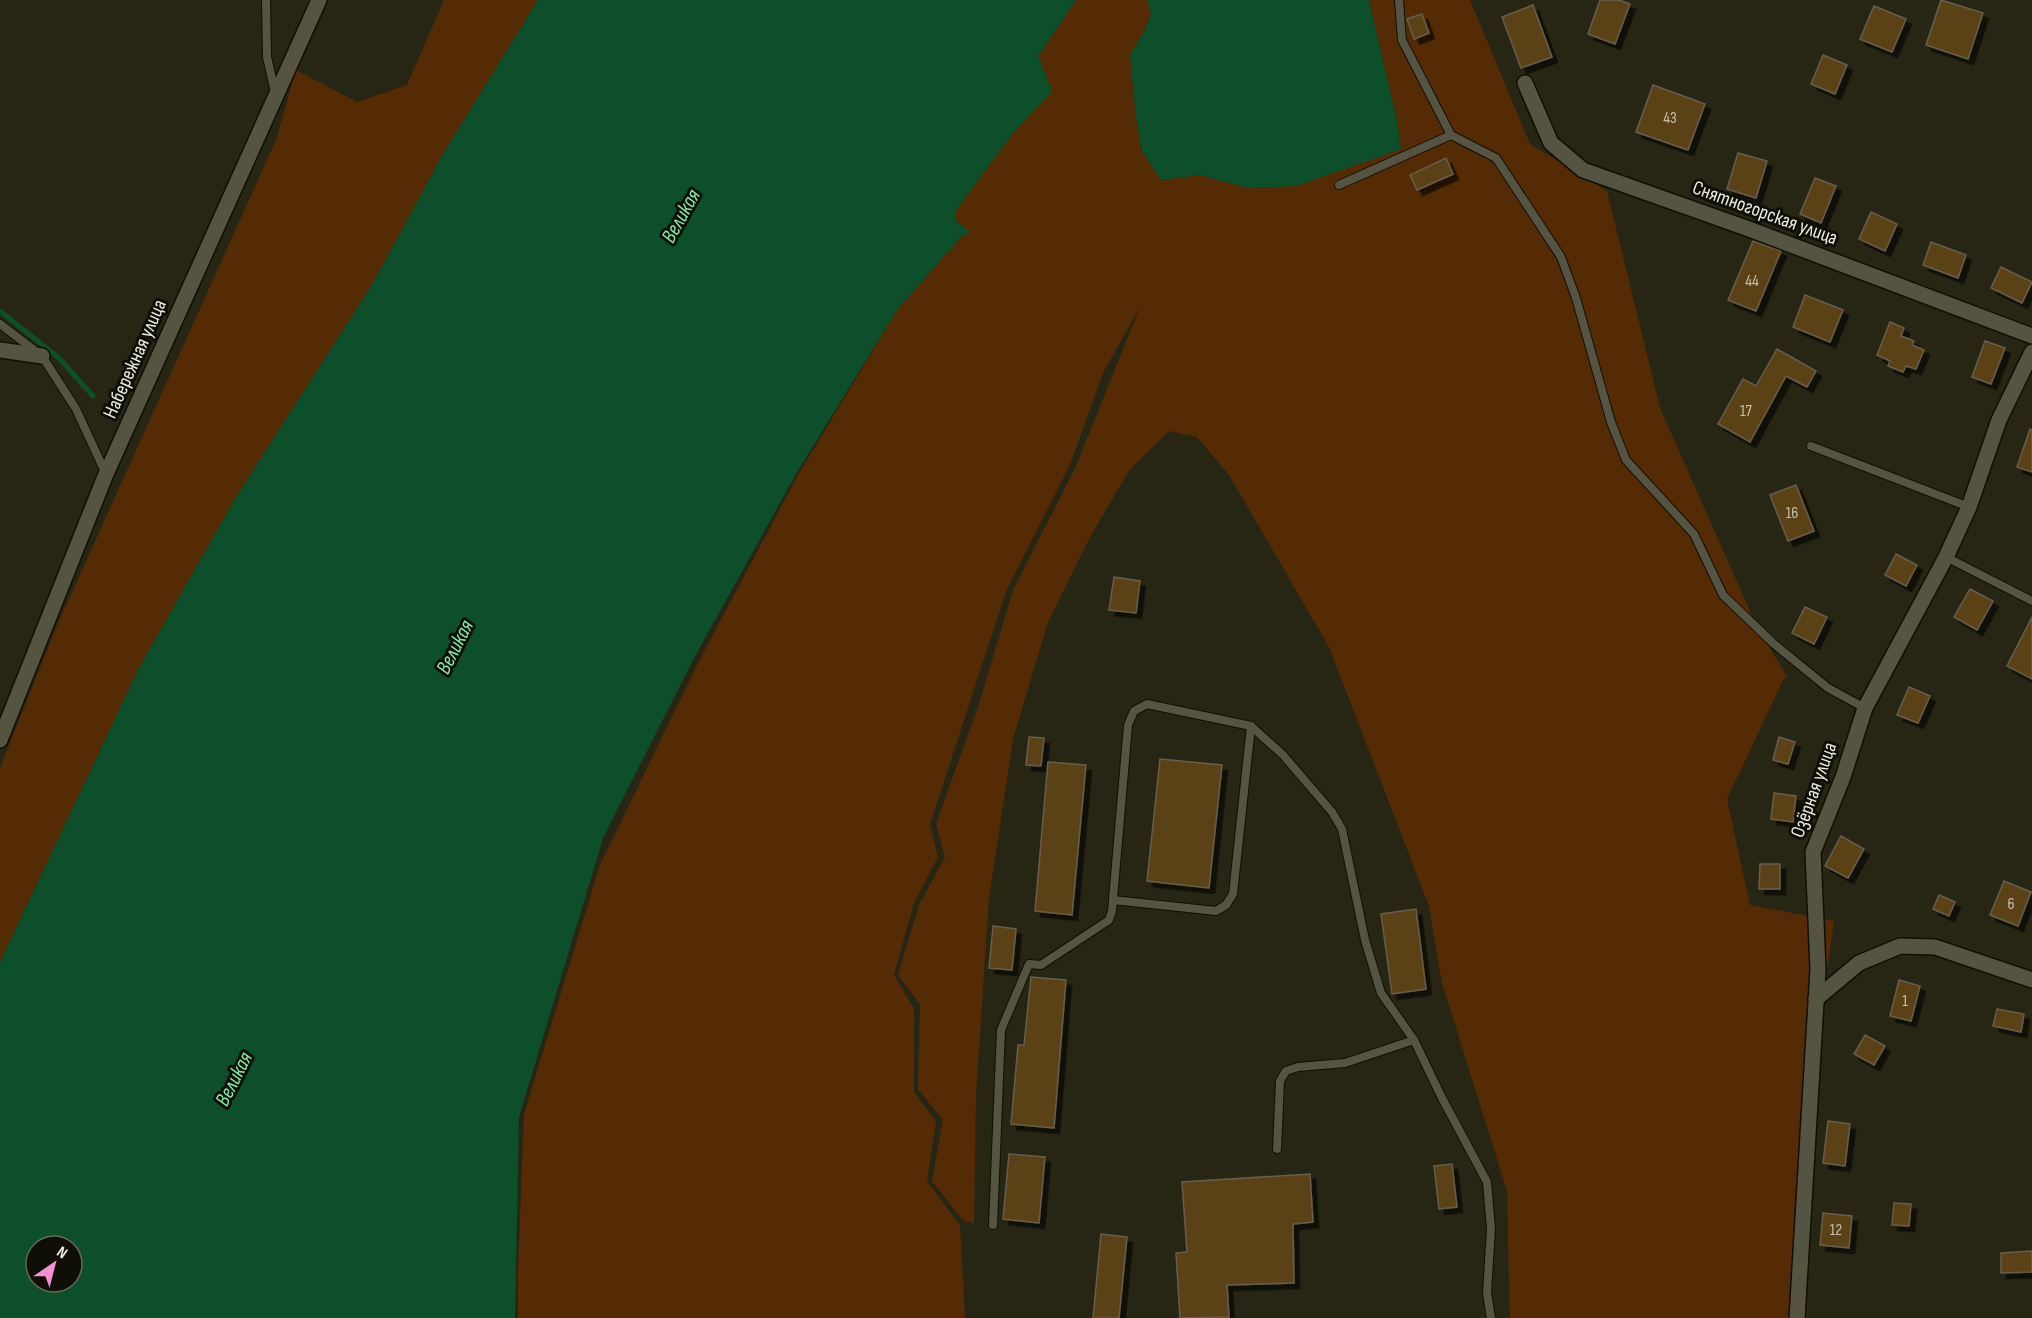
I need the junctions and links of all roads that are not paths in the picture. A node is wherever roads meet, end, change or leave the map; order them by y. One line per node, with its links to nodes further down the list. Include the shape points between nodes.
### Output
1 (266, 0): 5 (lane, via 267,57)
2 (319, 0): 5 (street, Набережная улица)
3 (1399, 0): 6 (lane, via 1402,39)
4 (1525, 83): 9 (street, Снятногорская улица, via 1551,143 1583,170)
5 (276, 97): 14 (street, Набережная улица)
6 (1451, 135): 7 (lane); 18 (lane, via 1496,158 1561,257 1626,460 1694,534 1723,595 1828,688)
7 (1339, 185)
8 (0, 324): 12 (lane)
9 (2032, 336)
10 (0, 350): 12 (street)
11 (2032, 352): 15 (street, Озёрная улица, via 1999,420)
12 (42, 356): 14 (lane, via 76,409)
13 (1811, 446): 15 (lane)
14 (106, 474): 20 (street, Набережная улица)
15 (1969, 507): 16 (street, Озёрная улица)
16 (1946, 557): 17 (lane); 18 (street, Озёрная улица)
17 (2032, 601)
18 (1865, 708): 23 (street, Озёрная улица, via 1813,852)
19 (1251, 726): 21 (lane, via 1233,894 1226,905 1216,911); 21 (lane, via 1147,704 1134,711 1128,725); 24 (lane, via 1283,755 1342,829 1365,940 1381,993)
20 (0, 740)
21 (1113, 900): 26 (lane, via 1108,920 1099,928 1041,965 1029,963 1001,1030)
22 (2032, 980): 23 (street, via 1935,947 1900,946 1859,963)
23 (1816, 999): 28 (street, Озёрная улица)
24 (1414, 1040): 25 (lane, via 1345,1062 1286,1071 1280,1081); 27 (lane, via 1486,1182 1491,1229 1486,1293)
25 (1277, 1149)
26 (993, 1224)
27 (1491, 1318)
28 (1797, 1318)

